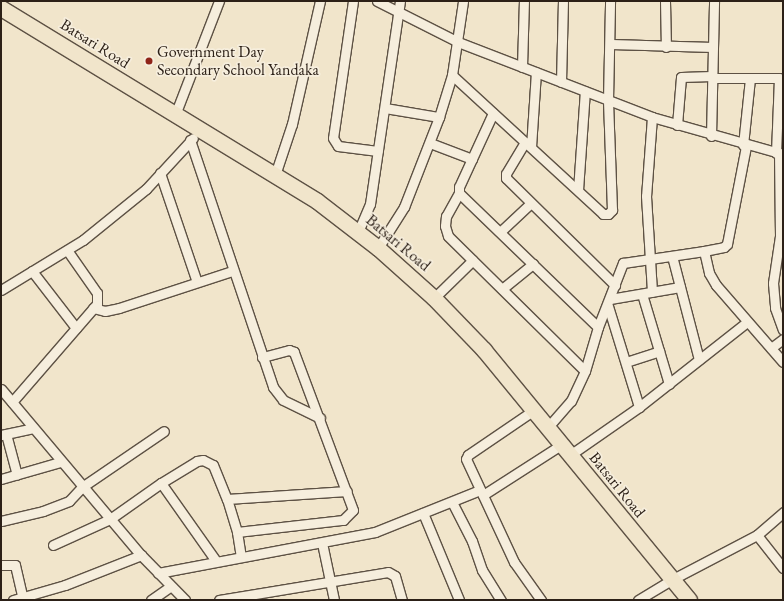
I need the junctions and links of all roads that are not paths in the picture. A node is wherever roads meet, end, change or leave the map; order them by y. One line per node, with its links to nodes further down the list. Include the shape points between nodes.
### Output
1 (219, 1): 28 (street)
2 (320, 1): 41 (street, via 292,124)
3 (353, 1): 37 (street, via 333,138 338,146)
4 (377, 1): 13 (street)
5 (400, 1): 13 (street)
6 (463, 1): 14 (street)
7 (524, 1): 18 (street)
8 (562, 1): 23 (street)
9 (610, 1): 15 (street)
10 (665, 1): 16 (street)
11 (714, 1): 17 (street)
12 (1, 8): 28 (main road, Batsari Road)
13 (398, 12): 14 (street); 26 (street)
14 (458, 42): 18 (street); 20 (street)
15 (611, 44): 16 (street); 25 (street)
16 (666, 47): 17 (street)
17 (712, 47): 21 (street)
18 (522, 67): 19 (street)
19 (536, 72): 23 (street); 35 (street)
20 (452, 75): 27 (street); 30 (street)
21 (712, 77): 22 (street); 31 (street, via 681,77); 33 (street)
22 (750, 78): 36 (street); 38 (street, via 776,77 780,81)
23 (561, 82): 24 (street)
24 (585, 91): 25 (street); 42 (street)
25 (608, 100): 29 (street); 42 (street, via 612,210 608,214 603,214)
26 (385, 108): 30 (street); 37 (street)
27 (493, 113): 35 (street); 39 (street)
28 (175, 114): 32 (main road, Batsari Road)
29 (652, 117): 31 (street); 51 (street, via 646,179)
30 (439, 118): 34 (street)
31 (677, 125): 33 (street)
32 (195, 135): 40 (street); 41 (main road, Batsari Road); 55 (street)
33 (711, 136): 36 (street)
34 (430, 143): 39 (street); 47 (street, via 404,207)
35 (528, 145): 42 (street); 44 (street, via 505,176)
36 (744, 145): 38 (street); 49 (street, via 727,244)
37 (378, 151): 45 (street, via 370,204)
38 (779, 153): 56 (street)
39 (472, 159): 43 (street, via 459,186)
40 (160, 173): 48 (street, via 140,194); 57 (street)
41 (275, 175): 45 (main road, Batsari Road, via 317,201)
42 (578, 190)
43 (459, 193): 46 (street); 52 (street, via 446,216 444,226 448,236)
44 (531, 203): 46 (street); 58 (street)
45 (358, 232): 47 (main road, Batsari Road)
46 (500, 232): 53 (street)
47 (378, 248): 64 (main road, Batsari Road)
48 (68, 250): 54 (street); 66 (street, via 97,293 97,304)
49 (704, 251): 50 (street); 67 (street, via 709,273)
50 (672, 256): 51 (street); 59 (street)
51 (651, 258): 58 (street, via 623,263); 62 (street)
52 (474, 260): 60 (street); 64 (street)
53 (532, 264): 60 (street); 68 (street)
54 (32, 271): 61 (street); 69 (street)
55 (232, 271): 57 (street); 74 (street)
56 (779, 272): 70 (street, via 773,283 775,308)
57 (197, 282): 66 (street, via 119,308 105,311)
58 (615, 285): 65 (street)
59 (680, 287): 62 (street); 75 (street)
60 (502, 289): 78 (street)
61 (1, 290)
62 (652, 292): 63 (street)
63 (642, 294): 65 (street); 73 (street)
64 (434, 298): 83 (main road, Batsari Road, via 484,350)
65 (609, 302): 68 (street); 76 (street)
66 (93, 308): 69 (street)
67 (747, 322): 72 (street); 75 (street)
68 (598, 327): 78 (street)
69 (76, 328): 81 (street)
70 (783, 330)
71 (783, 339): 72 (street)
72 (771, 348): 77 (street)
73 (659, 351): 76 (street); 79 (street)
74 (262, 357): 84 (street, via 272,387 283,400); 84 (street, via 289,350 294,352)
75 (699, 360): 79 (street)
76 (626, 362): 82 (street)
77 (783, 362)
78 (585, 371): 85 (street, via 571,401)
79 (669, 384): 82 (street)
80 (1, 389): 81 (street)
81 (12, 402): 86 (street)
82 (639, 407): 89 (street)
83 (534, 410): 85 (main road, Batsari Road); 96 (street, via 468,455 466,464)
84 (320, 418): 95 (street)
85 (548, 426): 89 (main road, Batsari Road)
86 (33, 428): 88 (street); 90 (street)
87 (164, 431): 94 (street)
88 (3, 435): 91 (street)
89 (566, 450): 96 (street); 113 (main road, Batsari Road)
90 (60, 462): 91 (street); 94 (street)
91 (17, 474): 92 (street)
92 (1, 479)
93 (161, 483): 97 (street, via 197,461 209,461); 101 (street); 109 (street)
94 (82, 487): 101 (street); 102 (street, via 69,501 43,511)
95 (347, 491): 97 (street); 103 (street, via 352,510 343,520)
96 (481, 493): 98 (street); 126 (street, via 514,562)
97 (227, 499): 103 (street)
98 (452, 502): 100 (street); 125 (street, via 472,541 482,570)
99 (783, 512): 104 (street)
100 (423, 513): 105 (street, via 374,532); 124 (street)
101 (110, 519): 106 (street); 107 (street)
102 (1, 521)
103 (237, 532): 108 (street)
104 (756, 535): 111 (street); 113 (street)
105 (322, 543): 108 (street); 114 (street)
106 (54, 545)
107 (141, 555): 112 (street); 117 (street)
108 (241, 556): 109 (street)
109 (216, 561): 112 (street)
110 (1, 565): 117 (street, via 15,565)
111 (782, 565)
112 (158, 573): 115 (street)
113 (671, 580): 127 (street); 128 (main road, Batsari Road)
114 (330, 583): 116 (street); 122 (street); 123 (street, via 392,573)
115 (171, 586): 119 (street); 120 (street)
116 (265, 597): 121 (street)
117 (23, 599): 118 (street)
118 (13, 600)
119 (151, 600)
120 (185, 600)
121 (219, 600)
122 (334, 600)
123 (402, 600)
124 (458, 600)
125 (501, 600)
126 (541, 600)
127 (638, 600)
128 (689, 600)

